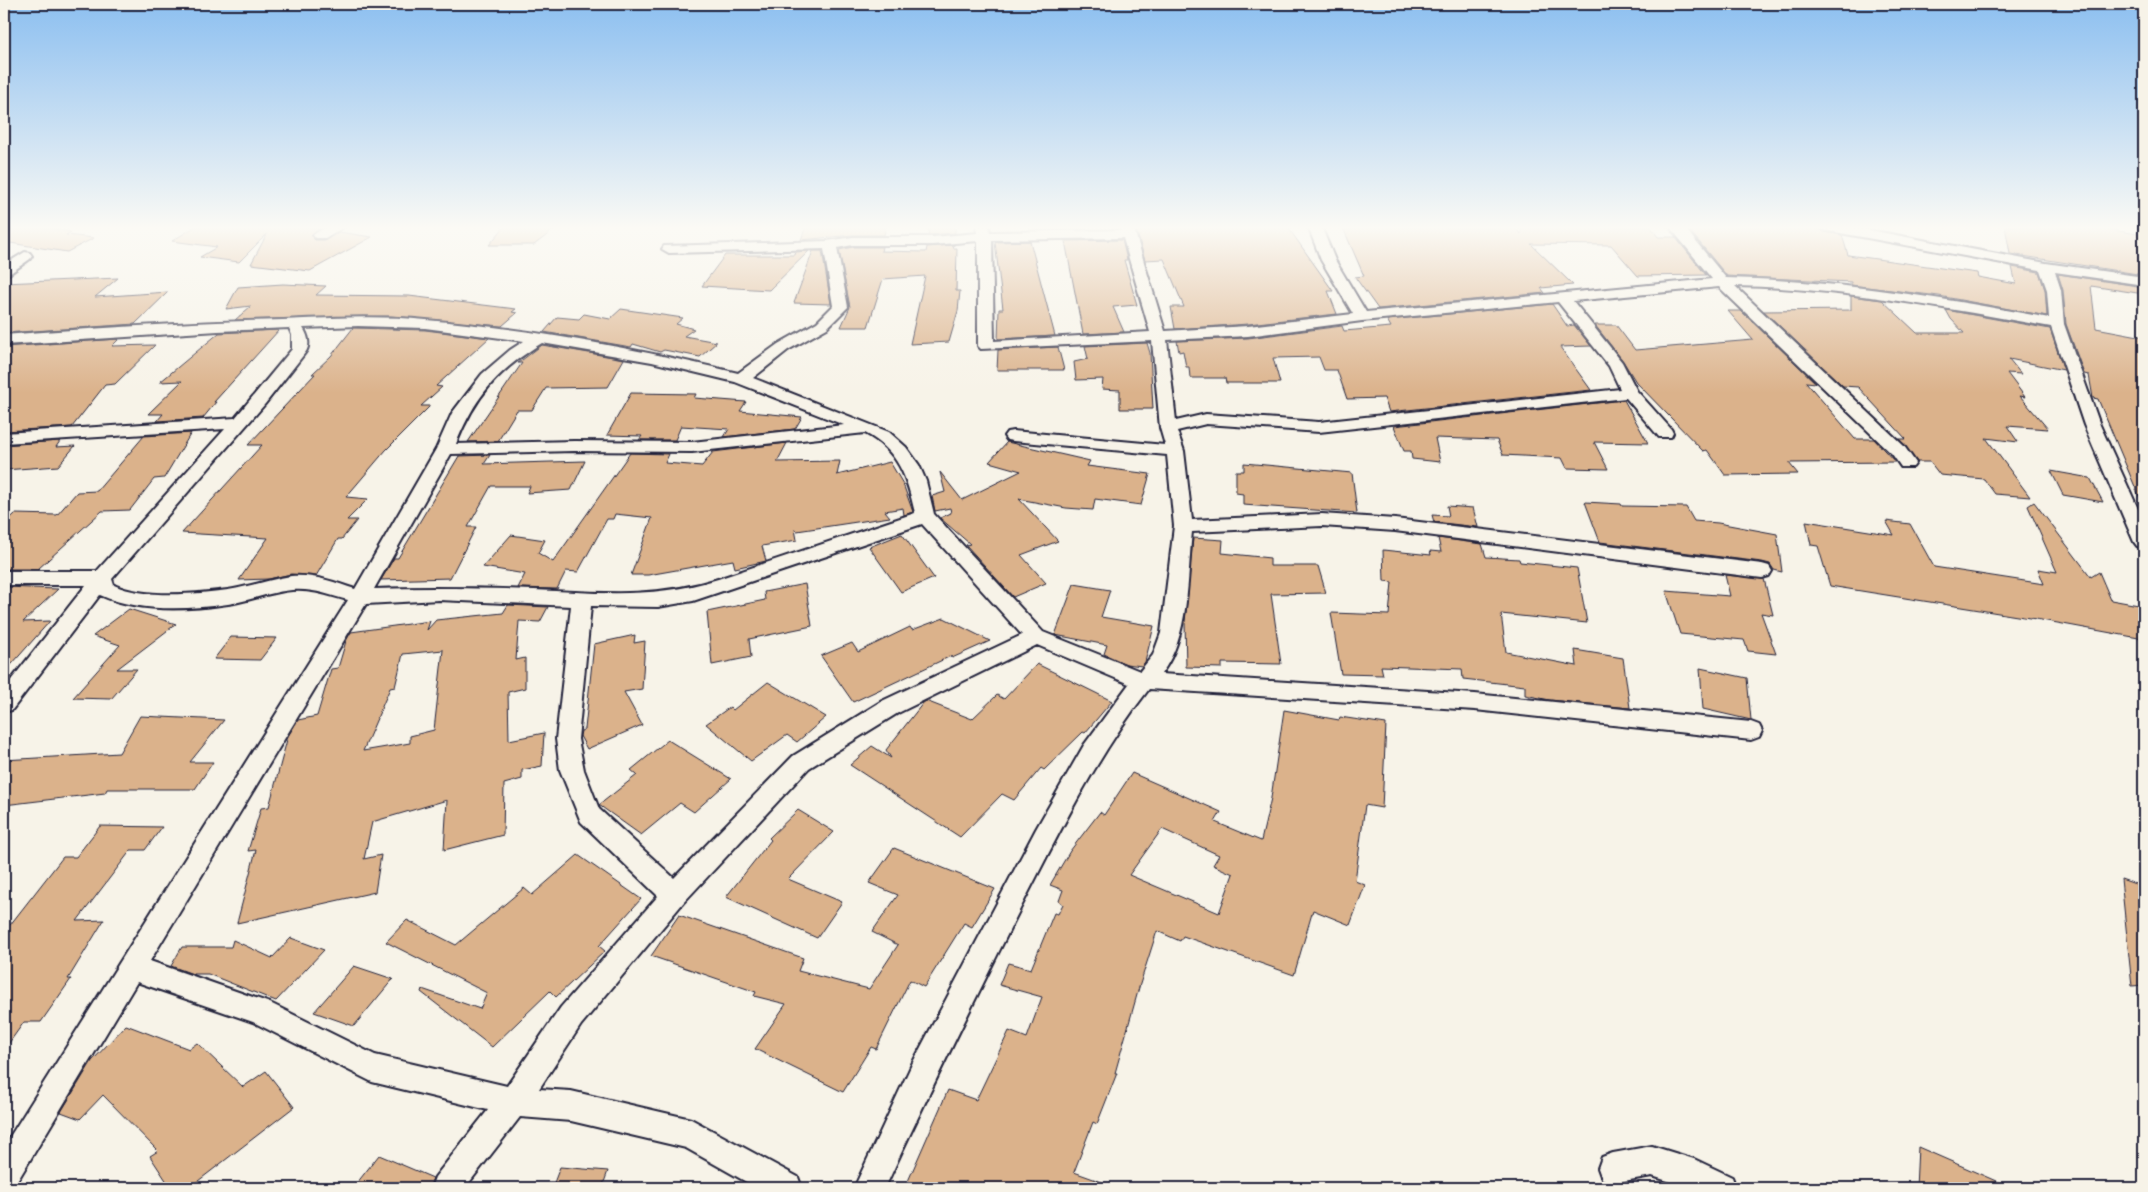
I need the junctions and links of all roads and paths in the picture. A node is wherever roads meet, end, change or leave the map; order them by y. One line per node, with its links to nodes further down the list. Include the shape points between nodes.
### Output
1 (836, 282): 14 (street, via 841,307 822,325 783,347)
2 (984, 282): 11 (street, via 986,346)
3 (1142, 282): 11 (street)
4 (1341, 282): 8 (street)
5 (1722, 282): 7 (street); 9 (street, via 1822,287); 24 (street, via 1898,450)
6 (2051, 282): 9 (street)
7 (1561, 296): 8 (street); 15 (street, via 1616,365)
8 (1362, 317): 11 (street, via 1248,331)
9 (2057, 324): 27 (street, via 2092,425)
10 (294, 325): 12 (street, via 358,322 425,324); 13 (street, via 218,326); 16 (street, via 300,335 300,350)
11 (1159, 337): 17 (street)
12 (538, 339): 14 (street, via 580,343 652,357); 22 (street, via 515,353 488,377 460,413)
13 (4, 340)
14 (741, 379): 18 (street)
15 (1630, 393): 17 (street, via 1319,427 1206,419); 19 (street)
16 (238, 423): 21 (street); 30 (street)
17 (1168, 428): 23 (street)
18 (869, 429): 22 (street, via 692,447); 25 (street, via 883,436 910,465)
19 (1665, 433)
20 (1013, 436): 23 (street)
21 (4, 438)
22 (445, 449): 31 (street)
23 (1175, 451): 26 (street)
24 (1906, 464)
25 (925, 516): 32 (street, via 693,594 658,600); 33 (street)
26 (1183, 526): 28 (street, via 1322,520 1395,525); 34 (street, via 1171,633 1162,658)
27 (2144, 542)
28 (1762, 571)
29 (4, 578): 30 (street)
30 (102, 578): 31 (street, via 105,588 120,596 166,600 228,597 292,583 317,584); 35 (street)
31 (360, 597): 32 (street, via 439,593); 38 (street)
32 (582, 600): 37 (street, via 568,739 572,770 588,815)
33 (1036, 636): 34 (street); 37 (street, via 890,707 801,762)
34 (1144, 681): 36 (street, via 1475,702); 44 (street, via 1092,751 1045,836 922,1074)
35 (4, 704)
36 (1751, 731)
37 (674, 895): 39 (street, via 571,1016)
38 (133, 968): 39 (street, via 260,1012 372,1068); 41 (street)
39 (513, 1102): 42 (street); 43 (street, via 571,1106 691,1134)
40 (1613, 1168): 45 (street, via 1652,1161 1694,1174)
41 (4, 1174)
42 (446, 1188)
43 (787, 1188)
44 (869, 1188)
45 (1721, 1188)

